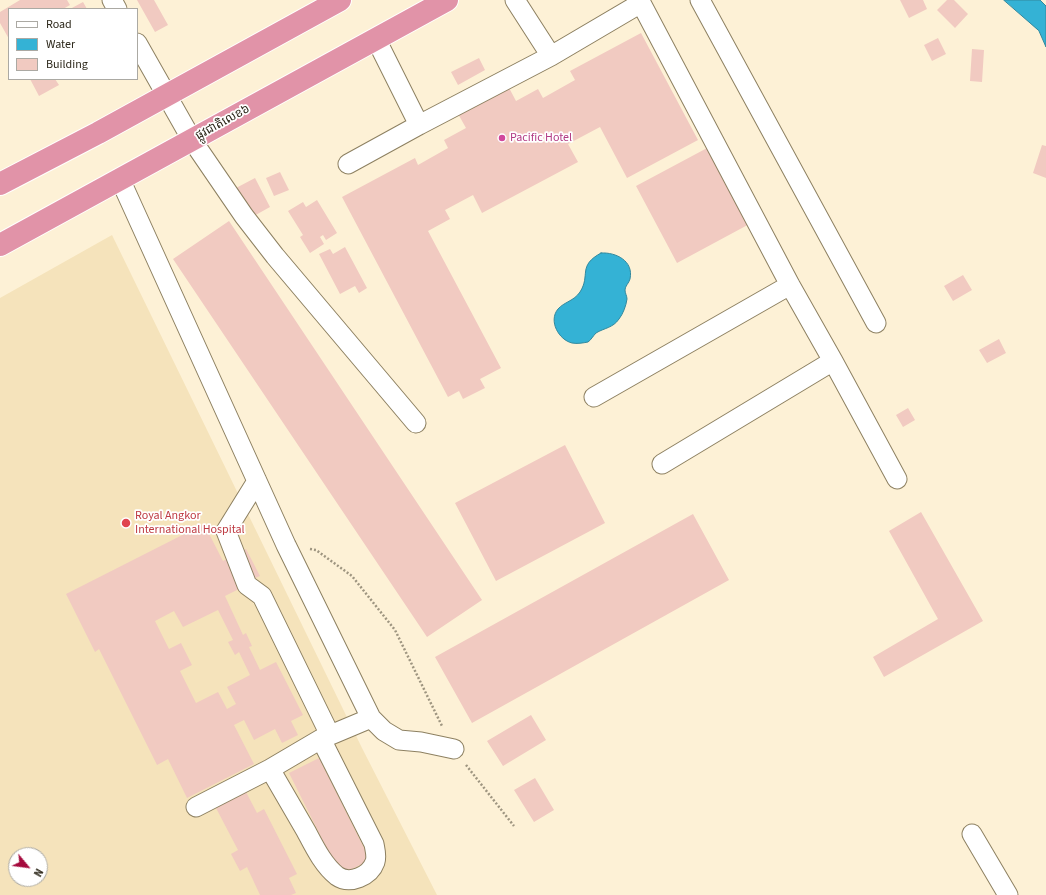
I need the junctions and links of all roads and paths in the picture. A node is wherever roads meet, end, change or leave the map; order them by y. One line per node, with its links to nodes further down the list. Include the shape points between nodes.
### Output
1 (340, 0): 9 (highway)
2 (447, 0): 6 (highway, ផ្លូវជាតិលេខ៦)
3 (515, 0): 8 (street)
4 (700, 0): 17 (street)
5 (641, 2): 8 (street); 16 (street)
6 (376, 39): 10 (street); 11 (highway, ផ្លូវជាតិលេខ៦)
7 (138, 45): 9 (street)
8 (552, 56): 10 (street)
9 (167, 95): 11 (street); 14 (highway)
10 (419, 125): 12 (street)
11 (192, 140): 13 (highway, ផ្លូវជាតិលេខ៦); 20 (street, via 275,256)
12 (348, 164)
13 (120, 180): 15 (highway, ផ្លូវជាតិលេខ៦); 23 (street)
14 (0, 184)
15 (0, 245)
16 (790, 285): 18 (street); 19 (street)
17 (876, 323)
18 (833, 361): 21 (street); 22 (street)
19 (594, 397)
20 (416, 424)
21 (662, 464)
22 (896, 479)
23 (257, 481): 24 (street); 26 (street, via 226,531 247,585 262,596)
24 (286, 545): 25 (street); 27 (path, via 316,550 352,576 395,630)
25 (371, 718): 26 (street); 27 (street, via 384,731 399,740)
26 (325, 737): 28 (street); 28 (street, via 374,844 374,864 363,876 355,880 346,880 329,869)
27 (454, 749): 30 (path)
28 (270, 769): 29 (street)
29 (196, 807)
30 (514, 826)
31 (972, 834): 32 (street)
32 (1008, 895)

